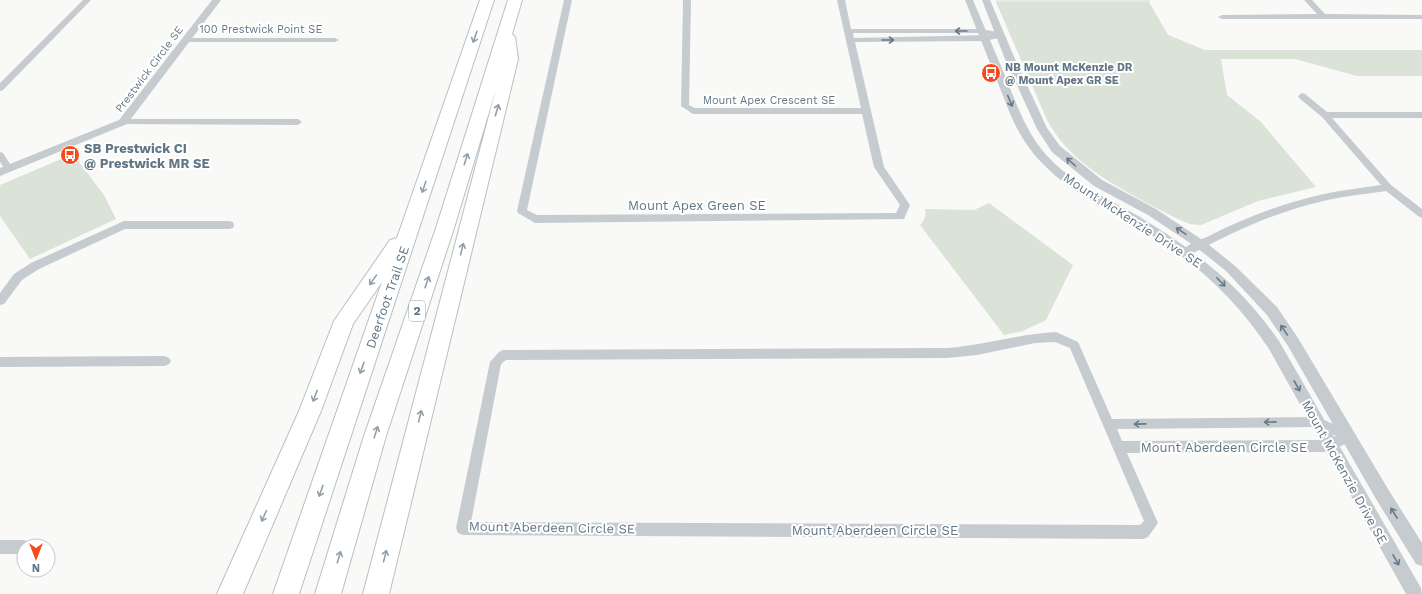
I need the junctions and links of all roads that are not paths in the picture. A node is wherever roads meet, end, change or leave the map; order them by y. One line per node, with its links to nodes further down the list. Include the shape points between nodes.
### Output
1 (87, 0): 20 (street)
2 (217, 0): 18 (street, Prestwick Circle SE)
3 (487, 0): 32 (highway, Deerfoot Trail SE, one-way to 32)
4 (515, 0): 14 (highway, 2)
5 (568, 0): 22 (street, Mount Apex Green SE, via 522,211 535,219 900,217 905,206 879,167)
6 (688, 0): 22 (street, Mount Apex Crescent SE, via 685,106 693,111)
7 (841, 0): 15 (street, Mount Apex Green SE)
8 (969, 0): 16 (street, Mount McKenzie Drive SE)
9 (986, 0): 17 (street, Mount McKenzie Drive SE)
10 (1308, 0): 11 (street)
11 (1323, 16): 12 (street); 13 (street)
12 (1222, 17)
13 (1422, 17)
14 (507, 28): 48 (highway, 2, one-way to 14, via 375,436 445,228); 49 (highway, one-way to 14, via 511,59)
15 (848, 35): 16 (street); 22 (street, Mount Apex Green SE)
16 (983, 35): 17 (street); 34 (street, Mount McKenzie Drive SE, one-way to 34, via 1013,110 1023,131 1038,152 1058,172 1088,193 1136,219)
17 (1000, 35): 33 (street, Mount McKenzie Drive SE, one-way to 17, via 1152,212 1098,183 1056,149 1042,130)
18 (186, 40): 19 (street, 100 Prestwick Point SE); 25 (street, Prestwick Circle SE)
19 (335, 40)
20 (0, 88)
21 (1302, 96): 23 (street)
22 (865, 111)
23 (1325, 115): 24 (street); 29 (street)
24 (1422, 115)
25 (123, 122): 26 (street); 28 (street, Prestwick Circle SE)
26 (298, 122)
27 (0, 155): 28 (street)
28 (4, 171)
29 (1388, 187): 30 (street); 33 (street, via 1322,198 1264,215)
30 (1422, 214)
31 (229, 225): 35 (street, via 124,225 35,266 18,277)
32 (411, 225): 46 (highway, one-way to 46, via 344,321 310,411); 47 (highway, Deerfoot Trail SE, one-way to 47)
33 (1200, 244): 34 (street); 40 (street, Mount McKenzie Drive SE, one-way to 33, via 1272,310 1230,268)
34 (1186, 252): 38 (street, Mount McKenzie Drive SE, one-way to 38, via 1211,272 1250,311 1274,344)
35 (0, 301)
36 (165, 361): 37 (street)
37 (0, 362)
38 (1317, 422): 39 (street, Mount Aberdeen Circle SE, one-way to 39); 40 (street, Mount Aberdeen Circle SE); 41 (street, Mount McKenzie Drive SE)
39 (1108, 424): 42 (street, Mount Aberdeen Circle SE); 42 (street, Mount Aberdeen Circle SE, via 1074,345 1056,337 1035,338 977,350 947,353 503,355 496,362 463,528 1143,532 1151,522)
40 (1348, 436): 41 (street, Mount Aberdeen Circle SE); 45 (street, Mount McKenzie Drive SE, one-way to 40)
41 (1330, 446): 42 (street, Mount Aberdeen Circle SE); 50 (street, Mount McKenzie Drive SE, one-way to 50)
42 (1118, 447)
43 (0, 547): 44 (street)
44 (16, 547)
45 (1422, 558)
46 (230, 594)
47 (286, 594)
48 (328, 594)
49 (376, 594)
50 (1415, 594)

